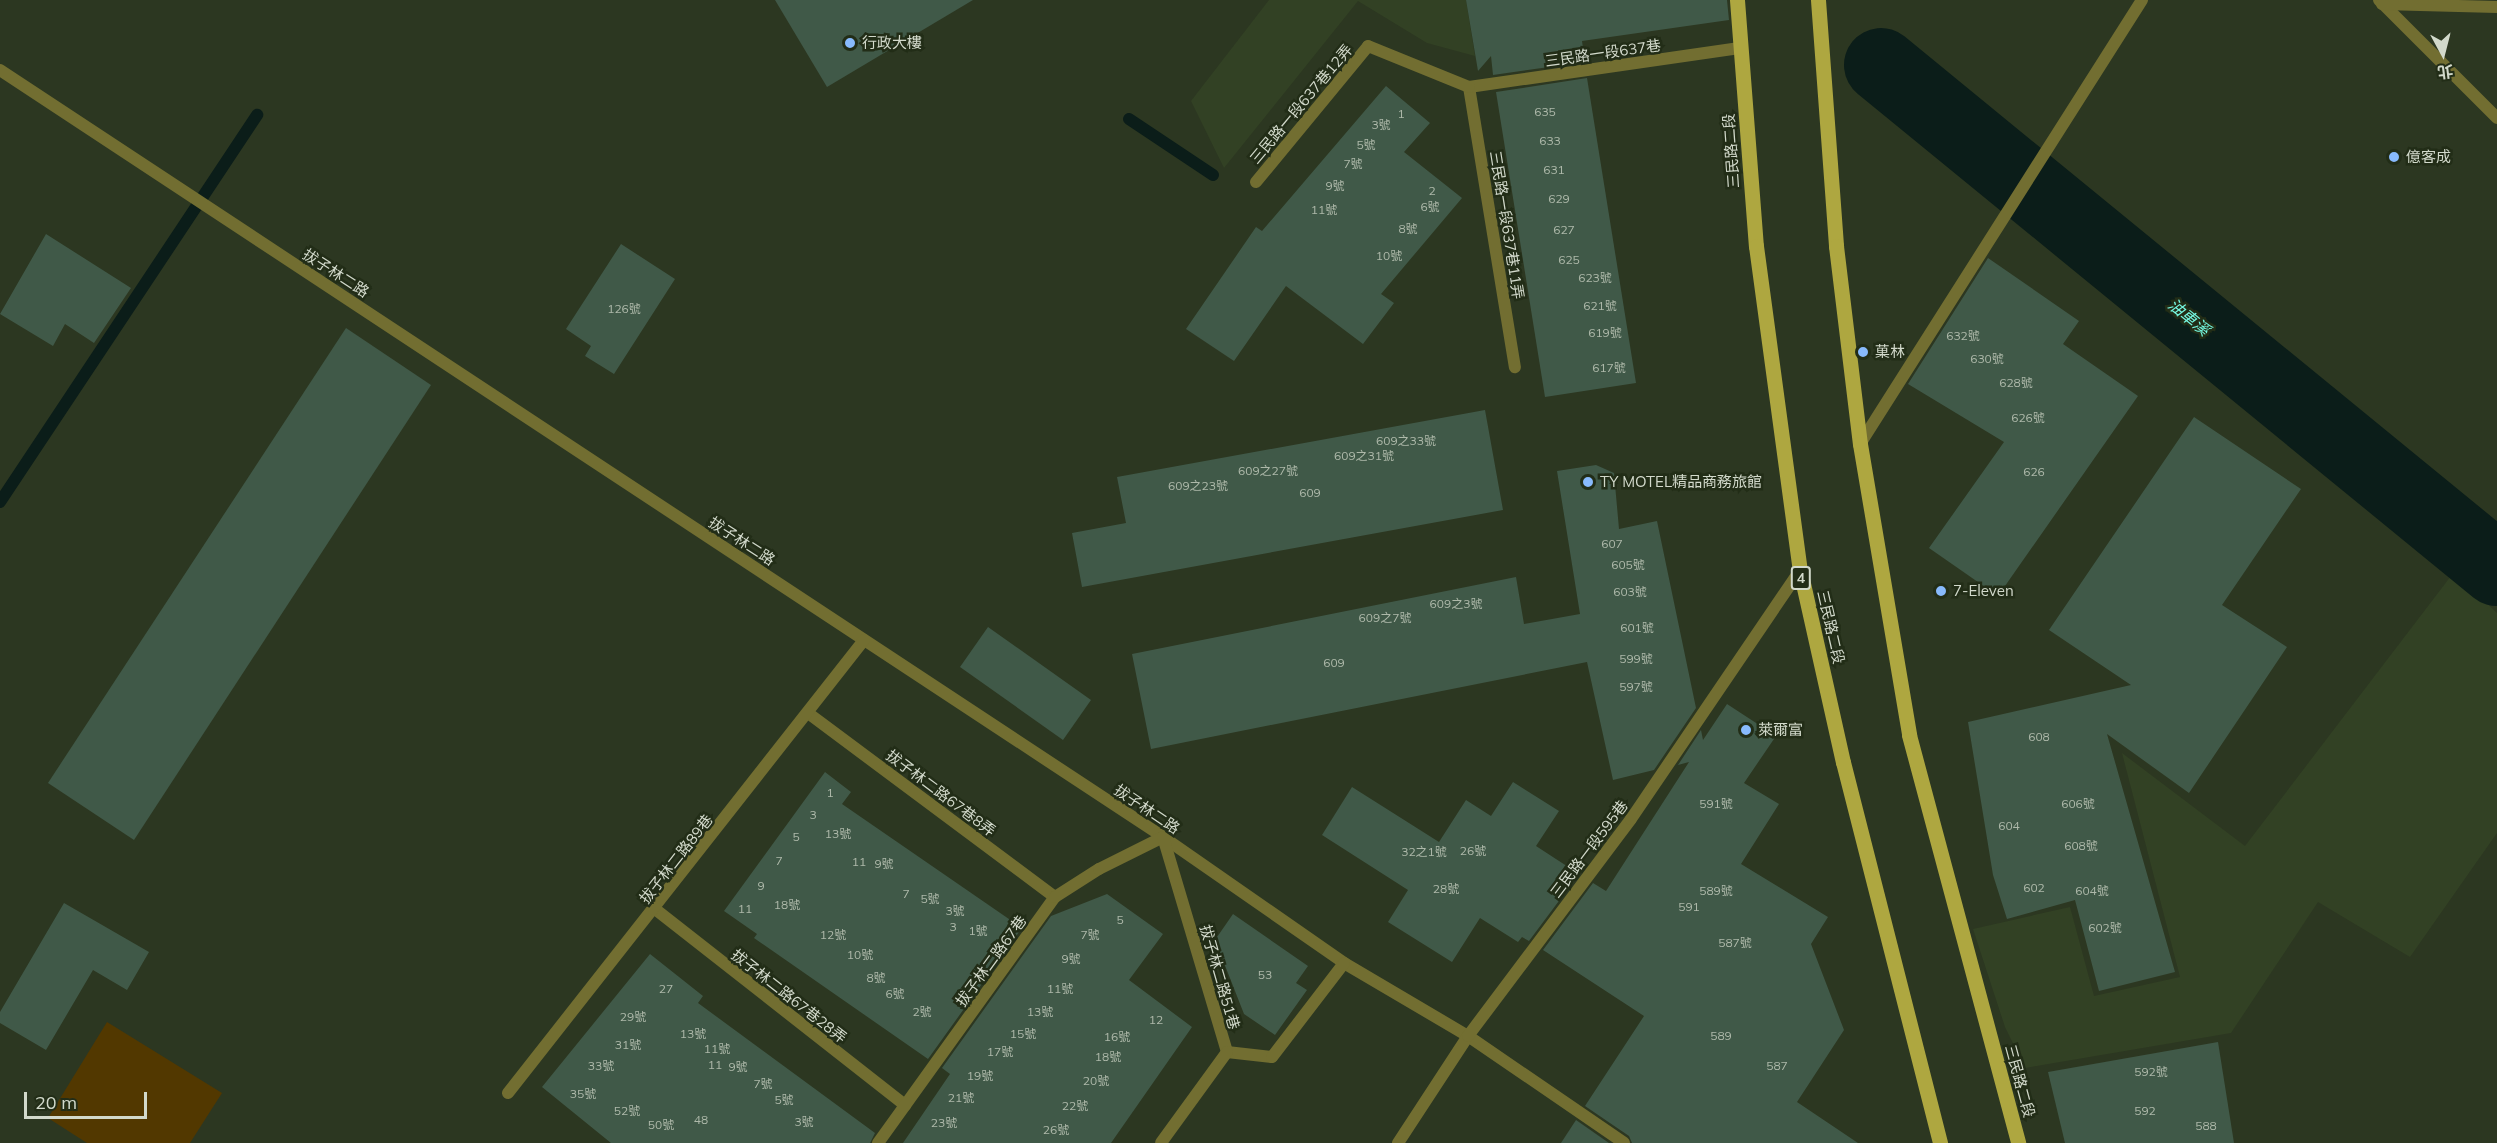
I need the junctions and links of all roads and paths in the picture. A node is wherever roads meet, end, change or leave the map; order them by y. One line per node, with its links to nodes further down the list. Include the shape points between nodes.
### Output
1 (1737, 0): 6 (main road, 三民路二段 / 4)
2 (1818, 0): 12 (main road, 三民路二段, via 1836,246)
3 (2142, 0): 12 (street)
4 (2380, 2): 5 (street); 9 (street)
5 (2497, 7)
6 (1741, 48): 8 (street, 三民路一段637巷); 13 (main road, 三民路二段 / 4, via 1756,246)
7 (0, 70): 14 (street, 拔子林二路)
8 (1469, 87): 10 (street, 三民路一段637巷12弄, via 1368,46); 11 (street, 三民路一段637巷11弄)
9 (2497, 118)
10 (1256, 182)
11 (1515, 367)
12 (1860, 444): 29 (main road, 三民路二段, via 1909,735)
13 (1800, 570): 20 (street, 三民路一段595巷, via 1631,819); 28 (main road, 三民路二段 / 4, via 1843,762)
14 (864, 640): 15 (street, 拔子林二路89巷); 16 (street, 拔子林二路)
15 (808, 713): 17 (street, 拔子林二路67巷8弄); 18 (street, 拔子林二路89巷)
16 (1163, 837): 17 (street, 拔子林二路67巷, via 1099,869); 19 (street, 拔子林二路); 21 (street, 拔子林二路51巷)
17 (1055, 897): 23 (street, 拔子林二路67巷)
18 (655, 909): 22 (street, 拔子林二路89巷); 23 (street, 拔子林二路67巷28弄)
19 (1344, 963): 20 (street, 拔子林二路); 21 (street, via 1272,1057)
20 (1468, 1036): 26 (street, 三民路一段595巷); 27 (street, 拔子林二路)
21 (1227, 1052): 25 (street, 拔子林二路51巷)
22 (508, 1093)
23 (905, 1105): 24 (street, 拔子林二路67巷)
24 (878, 1143)
25 (1161, 1143)
26 (1398, 1143)
27 (1624, 1143)
28 (1940, 1143)
29 (2018, 1143)

